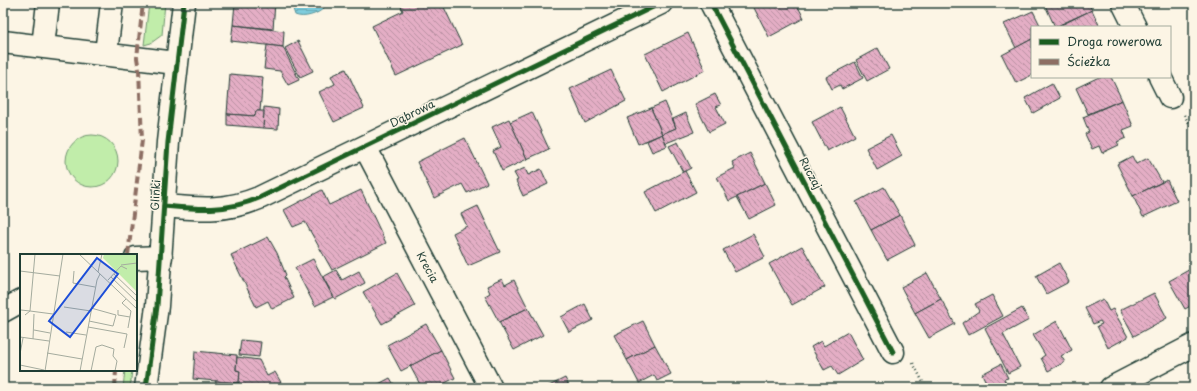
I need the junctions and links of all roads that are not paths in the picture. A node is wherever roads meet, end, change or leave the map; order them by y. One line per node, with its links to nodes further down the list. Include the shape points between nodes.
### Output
1 (48, 3): 9 (street)
2 (112, 3): 10 (street)
3 (184, 3): 11 (street, Glinki)
4 (660, 3): 14 (street, Dąbrowa)
5 (712, 3): 21 (street, Ruczaj)
6 (1123, 3): 7 (street)
7 (1134, 26)
8 (3, 42): 9 (street)
9 (43, 46): 10 (street)
10 (106, 53): 11 (street)
11 (176, 63): 15 (street, Glinki)
12 (1160, 78): 13 (street)
13 (1170, 97)
14 (364, 147): 15 (street, Dąbrowa, via 259,198 232,207 208,210); 23 (street, Krecia)
15 (164, 206): 16 (street, Glinki)
16 (161, 257): 17 (street); 22 (street, Glinki)
17 (137, 258)
18 (20, 302): 19 (street)
19 (3, 311)
20 (1194, 345): 24 (street)
21 (893, 352)
22 (146, 388)
23 (491, 388)
24 (1111, 388)

